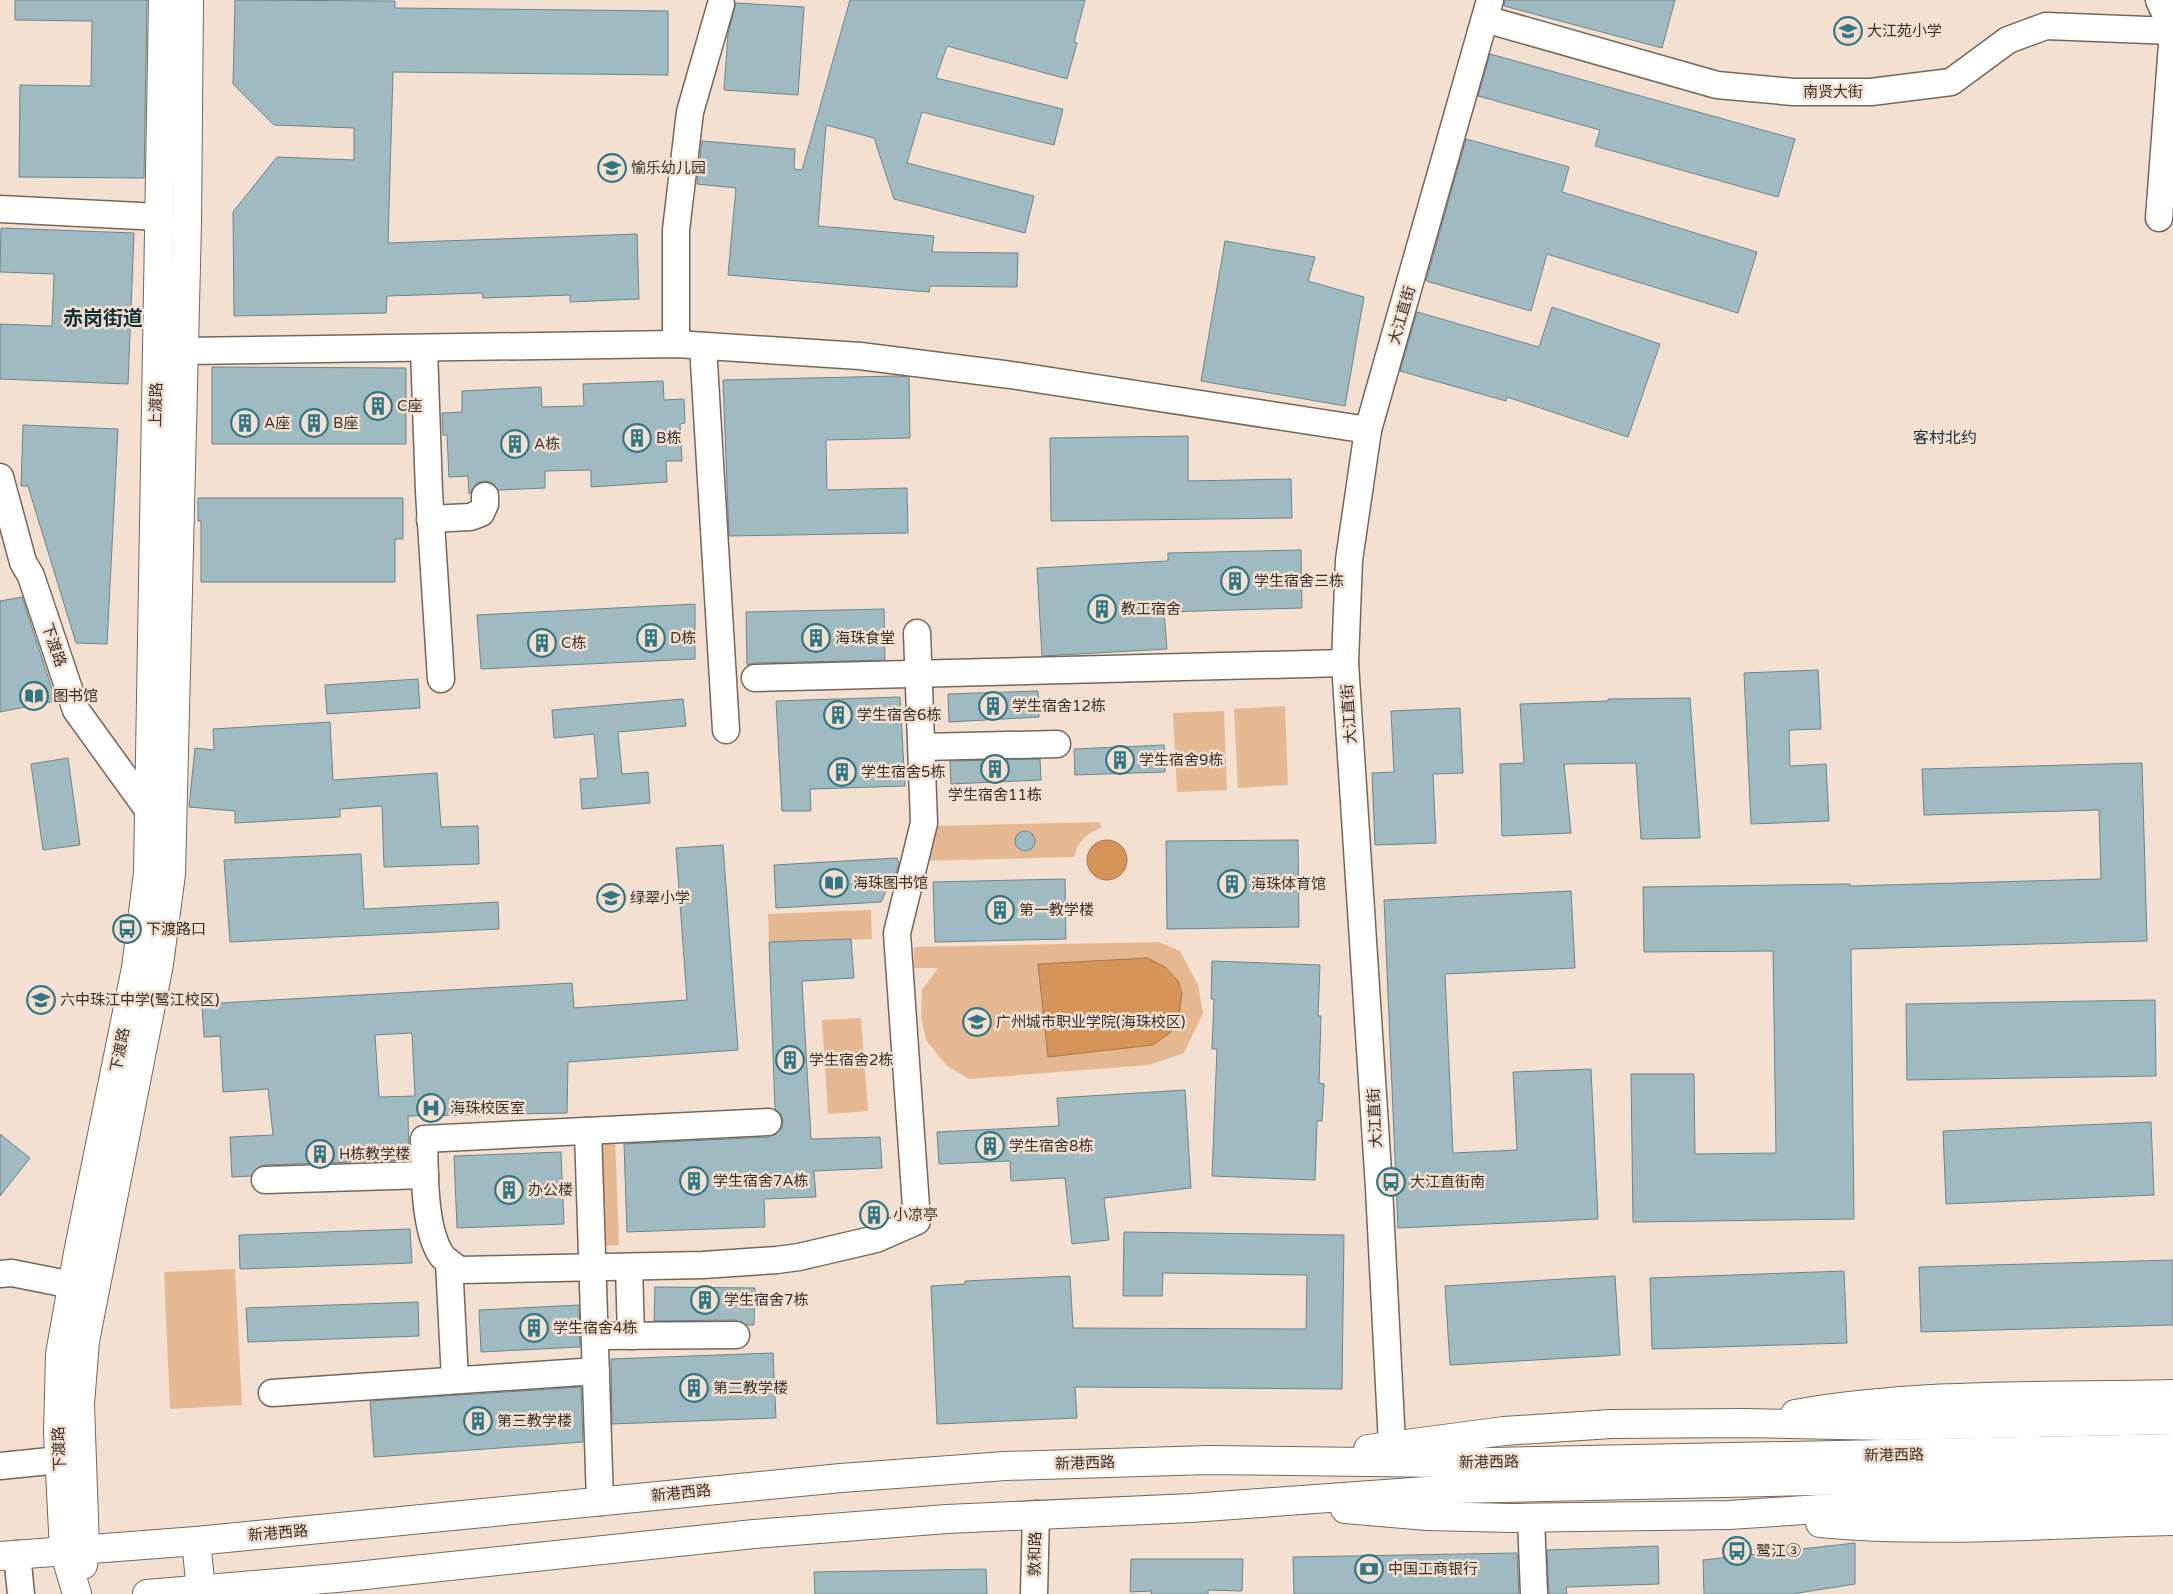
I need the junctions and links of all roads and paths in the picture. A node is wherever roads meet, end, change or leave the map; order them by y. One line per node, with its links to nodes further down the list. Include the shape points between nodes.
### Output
1 (163, 0): 8 (main road, 上渡路)
2 (189, 0): 13 (main road, 上渡路)
3 (2159, 0): 6 (street)
4 (721, 4): 10 (street, via 690,112 676,230)
5 (1488, 9): 6 (street, 南贤大街, via 1717,85 1793,92 1871,92 1951,82 2008,40 2046,26); 14 (street, 大江直街)
6 (2173, 30): 9 (street)
7 (0, 209): 8 (street)
8 (160, 217): 26 (main road, 上渡路, via 153,542)
9 (2158, 218)
10 (676, 344): 11 (street); 12 (street)
11 (703, 346): 14 (street, via 860,356 1012,374); 23 (street)
12 (424, 349): 13 (street); 17 (street)
13 (184, 351): 26 (main road, 上渡路)
14 (1368, 430): 19 (street, 大江直街, via 1349,560)
15 (0, 477): 26 (street, 下渡路, via 23,562 31,576 76,710)
16 (485, 496): 17 (street, via 480,513 470,517)
17 (430, 519): 22 (street)
18 (917, 633): 20 (street)
19 (1345, 663): 20 (street); 45 (street, 大江直街, via 1379,1179)
20 (919, 672): 21 (street); 25 (street)
21 (755, 678)
22 (441, 679)
23 (726, 730)
24 (1057, 744): 25 (street)
25 (922, 748): 33 (street, via 924,823 897,933 917,1221 876,1238 799,1257 722,1265)
26 (162, 810): 35 (main road, 下渡路, via 148,873 136,968); 60 (main road, 下渡路, via 171,874 165,930 85,1341)
27 (768, 1122): 28 (street)
28 (588, 1131): 29 (street, via 424,1138); 32 (street)
29 (425, 1175): 30 (street); 31 (street, via 430,1228 442,1256)
30 (265, 1180)
31 (449, 1262): 32 (street, via 460,1270); 40 (street)
32 (593, 1267): 33 (street); 37 (street)
33 (629, 1267): 38 (street)
34 (0, 1274): 35 (street, via 12,1273)
35 (72, 1285): 47 (main road, 下渡路, via 58,1378)
36 (736, 1334): 38 (street)
37 (595, 1336): 38 (street); 39 (street)
38 (631, 1336)
39 (596, 1371): 40 (street); 54 (street)
40 (455, 1380): 41 (street)
41 (272, 1392)
42 (2173, 1394): 44 (main road, via 1896,1401 1833,1407)
43 (2173, 1420): 44 (main road, via 1888,1426)
44 (1744, 1423): 45 (main road, via 1610,1424 1504,1431)
45 (1392, 1444): 48 (main road)
46 (2173, 1448): 50 (main road, 新港西路)
47 (59, 1460): 49 (street); 60 (main road, 下渡路)
48 (1295, 1461): 50 (main road, 新港西路); 54 (main road, 新港西路, via 1005,1466 850,1477)
49 (0, 1466)
50 (1821, 1469): 51 (main road, 新港西路); 53 (main road, 新港西路)
51 (2173, 1472)
52 (2173, 1499): 56 (main road, via 1864,1506)
53 (1289, 1501): 55 (main road, 新港西路); 57 (main road, via 1403,1515)
54 (600, 1502): 59 (main road, 新港西路)
55 (1036, 1514): 62 (main road, 新港西路, via 754,1534); 66 (street, 敦和路)
56 (1729, 1515): 57 (main road); 58 (main road, via 1902,1527)
57 (1531, 1518): 67 (street)
58 (2173, 1521)
59 (196, 1541): 60 (main road, 新港西路); 62 (main road)
60 (75, 1549): 61 (main road, 新港西路); 64 (main road, 下渡路)
61 (8, 1555): 63 (street)
62 (201, 1590): 65 (main road, 新港西路)
63 (21, 1594)
64 (78, 1594)
65 (147, 1594)
66 (1034, 1594)
67 (1534, 1594)

